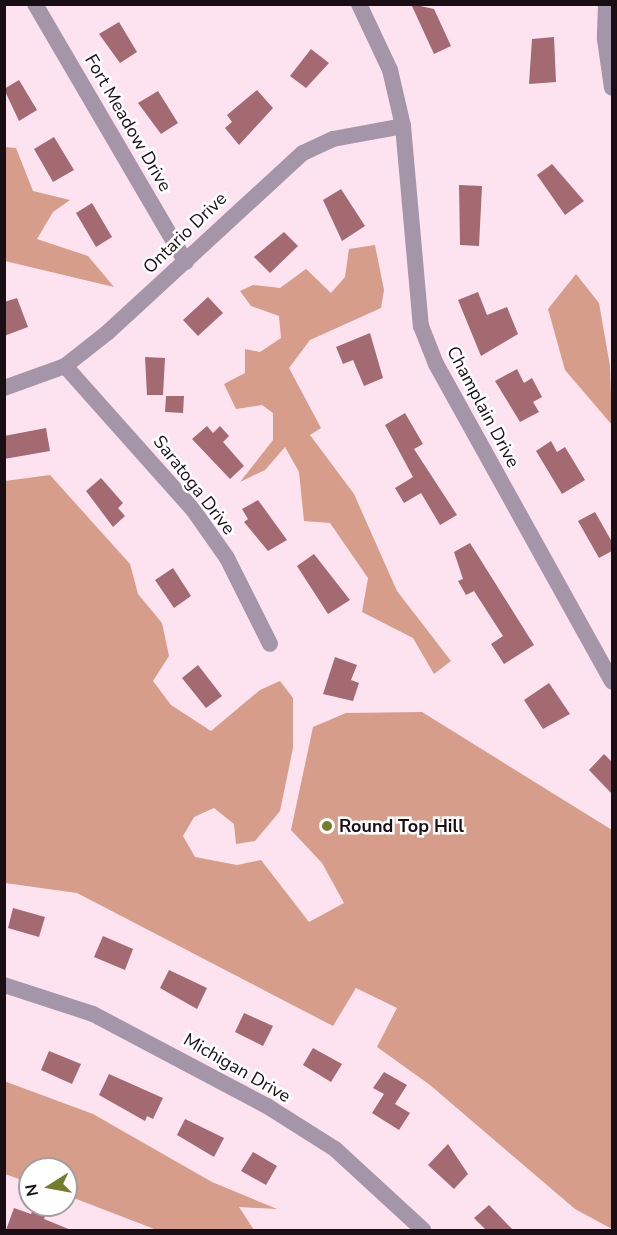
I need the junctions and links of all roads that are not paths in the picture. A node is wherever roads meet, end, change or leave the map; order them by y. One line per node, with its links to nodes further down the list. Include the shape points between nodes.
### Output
1 (35, 4): 6 (street, Fort Meadow Drive)
2 (359, 4): 5 (street, Champlain Drive, via 390,70)
3 (606, 4): 4 (street, via 604,39)
4 (612, 88)
5 (403, 126): 6 (street, Ontario Drive, via 333,139 303,153); 10 (street, Champlain Drive, via 421,326 442,374)
6 (186, 262): 7 (street, Ontario Drive)
7 (65, 366): 8 (street, Ontario Drive); 9 (street, Saratoga Drive, via 194,511 226,558)
8 (4, 388)
9 (270, 644)
10 (612, 681)
11 (4, 985): 12 (street, Michigan Drive, via 93,1014 267,1106 335,1149)
12 (423, 1230)

